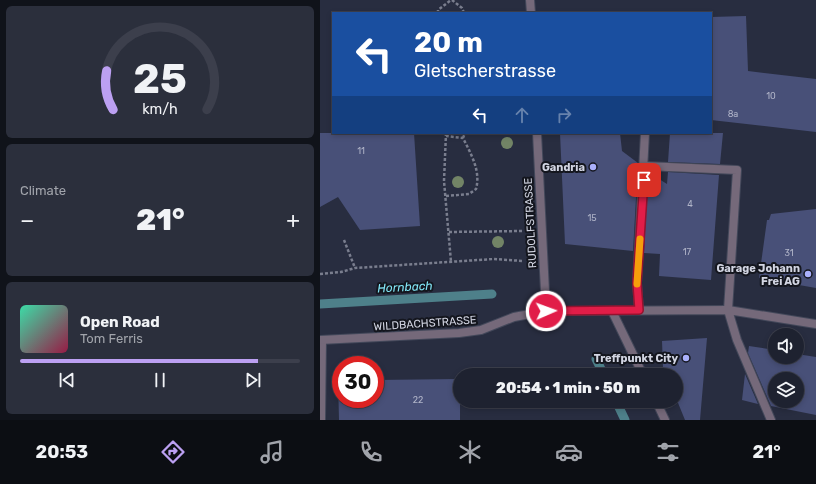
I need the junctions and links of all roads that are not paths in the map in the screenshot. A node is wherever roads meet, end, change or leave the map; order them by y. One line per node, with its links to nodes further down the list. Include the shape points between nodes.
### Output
1 (530, 0): 2 (street)
2 (531, 12)
3 (537, 134): 8 (street, RUDOLFSTRASSE)
4 (645, 134): 5 (street)
5 (645, 166): 6 (street, via 637,283); 7 (street, via 737,170)
6 (639, 310): 7 (street, WILDBACHSTRASSE); 9 (street, WILDBACHSTRASSE)
7 (728, 310): 10 (street, WILDBACHSTRASSE); 16 (street, via 737,340)
8 (546, 311): 9 (street, WILDBACHSTRASSE); 11 (street, WILDBACHSTRASSE, via 514,317 482,330 459,333)
9 (612, 311): 12 (street)
10 (816, 324)
11 (321, 340): 14 (street)
12 (640, 368)
13 (660, 408): 15 (street)
14 (321, 420)
15 (666, 420)
16 (770, 420)

